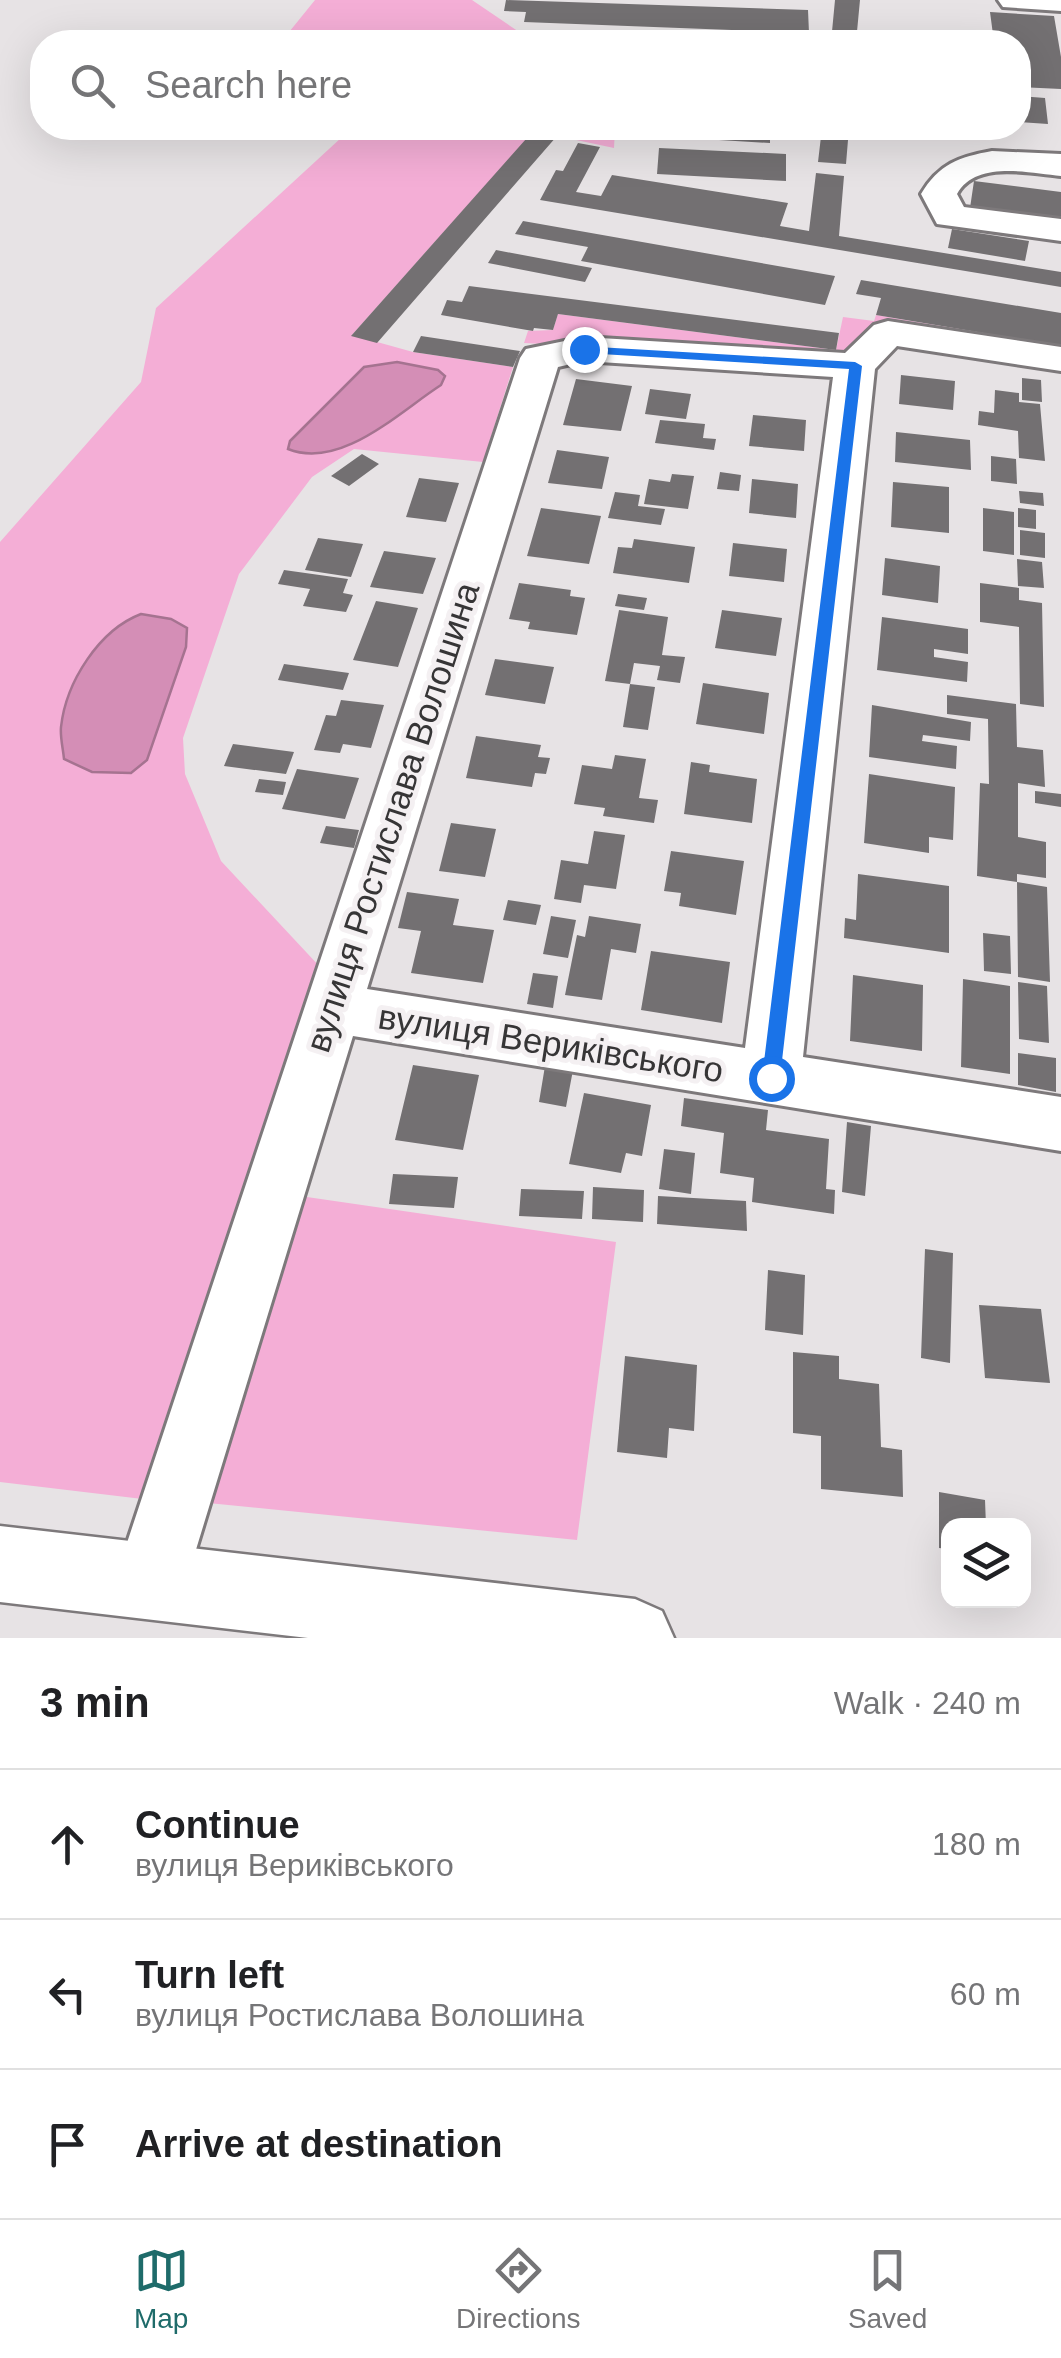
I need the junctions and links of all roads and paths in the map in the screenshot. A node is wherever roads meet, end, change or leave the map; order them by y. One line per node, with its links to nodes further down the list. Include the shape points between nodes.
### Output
1 (1014, 0): 2 (street)
2 (1061, 2)
3 (1061, 165): 4 (street, via 984,164 956,173 940,194 950,216)
4 (1061, 230)
5 (1061, 359): 6 (street, via 888,333)
6 (855, 366): 7 (street, вулиця Ростислава Волошина, via 584,349 540,358); 8 (street, вулиця Вериківського)
7 (330, 1008): 8 (street, вулиця Вериківського); 11 (street, вулиця Ростислава Волошина)
8 (771, 1078): 9 (street, вулиця Вериківського)
9 (1061, 1124)
10 (0, 1564): 11 (main road)
11 (151, 1579): 12 (main road)
12 (636, 1638)

